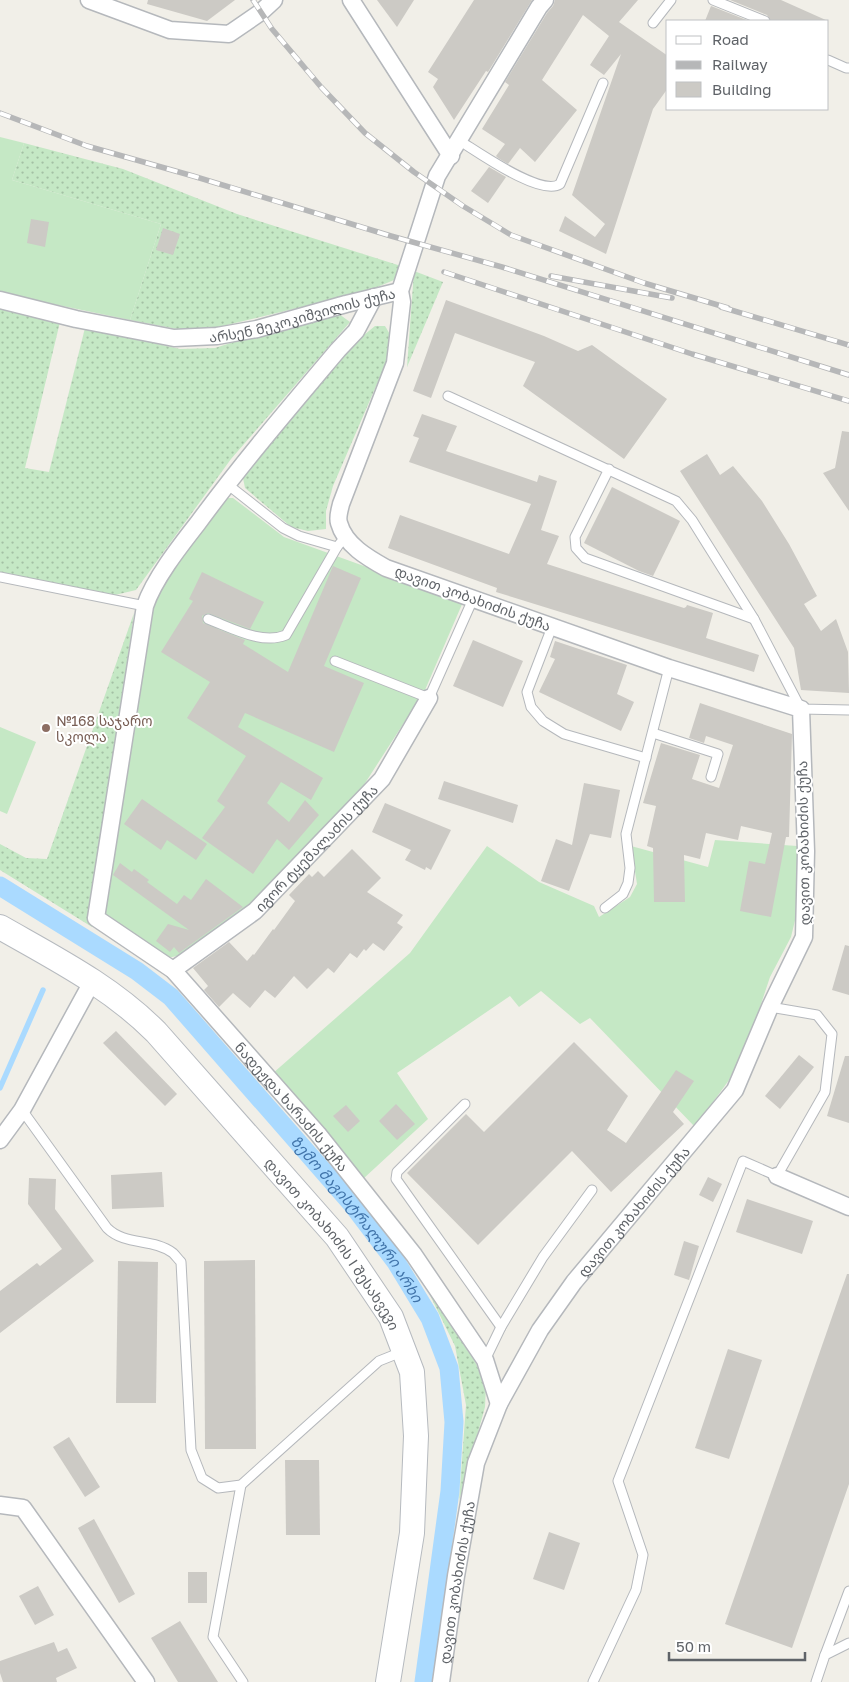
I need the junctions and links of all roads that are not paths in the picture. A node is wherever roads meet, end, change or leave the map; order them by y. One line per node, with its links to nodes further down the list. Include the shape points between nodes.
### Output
1 (89, 0): 2 (street, via 170,30 229,34)
2 (274, 0)
3 (351, 0): 13 (street)
4 (545, 0): 12 (street, არსენ მეკოკიშვილის ქუჩა)
5 (671, 0): 8 (lane)
6 (713, 0): 7 (lane)
7 (763, 20)
8 (653, 23)
9 (829, 60): 10 (lane)
10 (849, 68)
11 (603, 82): 12 (lane, via 560,184 555,187 528,180)
12 (460, 141): 13 (street, არსენ მეკოკიშვილის ქუჩა)
13 (451, 156): 14 (street, არსენ მეკოკიშვილის ქუჩა, via 437,176)
14 (400, 291): 15 (street, არსენ მეკოკიშვილის ქუჩა); 20 (street, დავით კობახიძის ქუჩა, via 402,302 395,363 341,504 338,522)
15 (374, 297): 16 (street, არსენ მეკოკიშვილის ქუჩა, via 257,329 216,336 174,338); 19 (street, via 356,331)
16 (0, 300)
17 (448, 396): 18 (lane)
18 (609, 470): 25 (lane, via 676,501 692,520); 25 (lane, via 574,537 576,548 584,558)
19 (227, 484): 20 (lane, via 283,528 299,536); 23 (street, via 182,544 148,596)
20 (341, 542): 22 (street, დავით კობახიძის ქუჩა, via 386,568); 24 (lane, via 286,635 277,639 258,637)
21 (0, 578): 23 (lane)
22 (473, 599): 26 (street, დავით კობახიძის ქუჩა); 29 (lane, იგორ ტყემალაძის ქუჩა)
23 (145, 606): 37 (street, ნადეჟდა ხარაძის ქუჩა, via 96,918)
24 (208, 619)
25 (754, 619): 30 (lane)
26 (552, 627): 28 (street, დავით კობახიძის ქუჩა); 33 (lane, via 527,692 531,707 543,721 564,734)
27 (335, 661): 29 (lane)
28 (670, 668): 30 (street, დავით კობახიძის ქუჩა); 32 (lane)
29 (429, 698): 37 (street, იგორ ტყემალაძის ქუჩა, via 382,780 255,911)
30 (801, 709): 31 (lane); 39 (street, დავით კობახიძის ქუჩა, via 806,851 804,937)
31 (849, 710)
32 (653, 734): 33 (lane); 34 (lane, via 718,754)
33 (646, 758): 35 (lane, via 626,834 630,868 628,884 623,894)
34 (710, 778)
35 (605, 908)
36 (0, 927): 38 (street, დავით კობახიძის I შესახვევი)
37 (173, 970): 48 (street, ნადეჟდა ხარაძის ქუჩა, via 324,1141 414,1255)
38 (94, 980): 41 (street); 47 (street, დავით კობახიძის I შესახვევი, via 137,1012 156,1032 337,1237 391,1317)
39 (770, 1007): 43 (lane, via 817,1014 832,1034 825,1092); 49 (street, დავით კობახიძის ქუჩა, via 735,1090 574,1282 540,1330)
40 (465, 1104): 46 (lane, via 397,1172 396,1179)
41 (22, 1110): 42 (street); 50 (lane, via 113,1235 162,1248 181,1262 190,1450 202,1478 218,1488)
42 (0, 1140)
43 (777, 1176): 45 (street); 59 (lane, via 743,1161 618,1481 643,1555 636,1590)
44 (592, 1190): 46 (lane, via 543,1257)
45 (849, 1207)
46 (501, 1327): 48 (lane)
47 (404, 1351): 50 (lane, via 379,1361); 57 (street, დავით კობახიძის I შესახვევი, via 412,1372 416,1436 412,1533)
48 (485, 1360): 49 (street, ნადეჟდა ხარაძის ქუჩა)
49 (498, 1404): 58 (street, დავით კობახიძის ქუჩა, via 476,1463)
50 (241, 1485): 56 (lane, via 213,1637)
51 (0, 1505): 55 (street, via 23,1508)
52 (849, 1591): 54 (lane)
53 (849, 1643): 54 (lane)
54 (825, 1655): 60 (lane)
55 (146, 1682)
56 (243, 1682)
57 (388, 1682)
58 (441, 1682)
59 (593, 1682)
60 (816, 1682)

